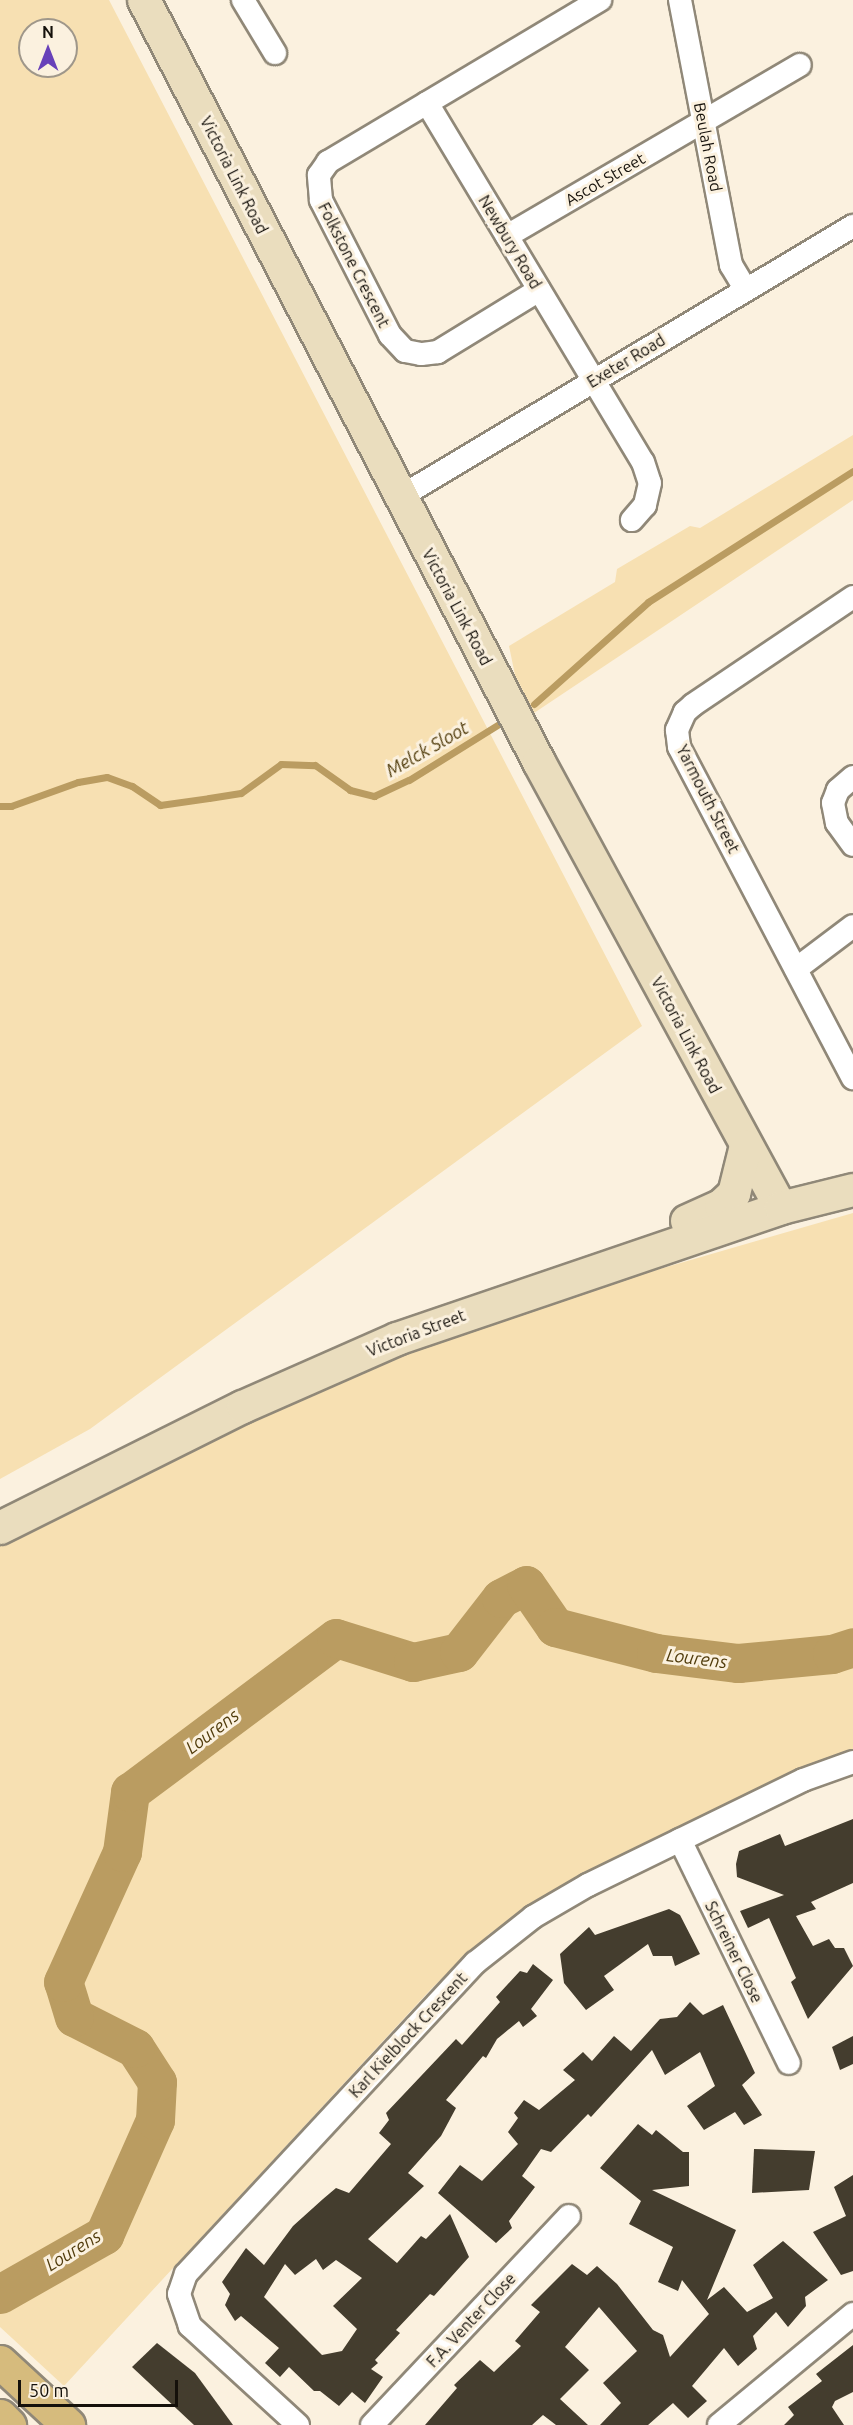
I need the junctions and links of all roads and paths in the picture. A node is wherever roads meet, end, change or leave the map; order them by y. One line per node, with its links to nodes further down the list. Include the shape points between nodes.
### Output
1 (144, 0): 14 (street, Victoria Link Road)
2 (243, 0): 5 (street)
3 (600, 0): 7 (street, Folkstone Crescent)
4 (680, 0): 8 (street, Beulah Road)
5 (275, 53)
6 (800, 65): 8 (street, Ascot Street)
7 (427, 103): 10 (street, Newbury Road); 11 (street, Folkstone Crescent, via 328,162 317,184 321,201 390,335 405,351 438,352)
8 (704, 122): 10 (street, Ascot Street); 12 (street, Beulah Road, via 731,265)
9 (853, 226): 12 (street, Exeter Road)
10 (507, 236): 11 (street, Newbury Road)
11 (539, 290): 13 (street, Newbury Road)
12 (746, 290): 13 (street, Exeter Road)
13 (594, 381): 14 (street, Exeter Road); 15 (street, Newbury Road, via 643,462 650,483 645,505)
14 (400, 497): 22 (street, Victoria Link Road)
15 (632, 520)
16 (853, 597): 20 (street, Yarmouth Street, via 693,705 677,730 679,747)
17 (853, 777): 18 (street, via 838,790 833,803 837,823)
18 (853, 845)
19 (853, 926): 20 (street)
20 (796, 969): 21 (street, Yarmouth Street)
21 (853, 1078)
22 (747, 1146): 24 (street, Victoria Link Road); 25 (street, via 734,1194 721,1206 623,1248)
23 (853, 1190): 24 (street, Victoria Street)
24 (781, 1208): 25 (street, Victoria Street)
25 (594, 1270): 26 (street, Victoria Street, via 362,1354 243,1407)
26 (0, 1528)
27 (853, 1762): 28 (street, Karl Kielblock Crescent, via 803,1780)
28 (680, 1840): 29 (street, Schreiner Close); 36 (street, Karl Kielblock Crescent, via 533,1917 474,1963 186,2274 179,2294 190,2326)
29 (789, 2063)
30 (569, 2216): 37 (street, F.A. Venter Close)
31 (853, 2314): 38 (street)
32 (0, 2362): 35 (main road)
33 (0, 2416): 34 (main road)
34 (9, 2425)
35 (69, 2425)
36 (298, 2425)
37 (372, 2425)
38 (719, 2425)

